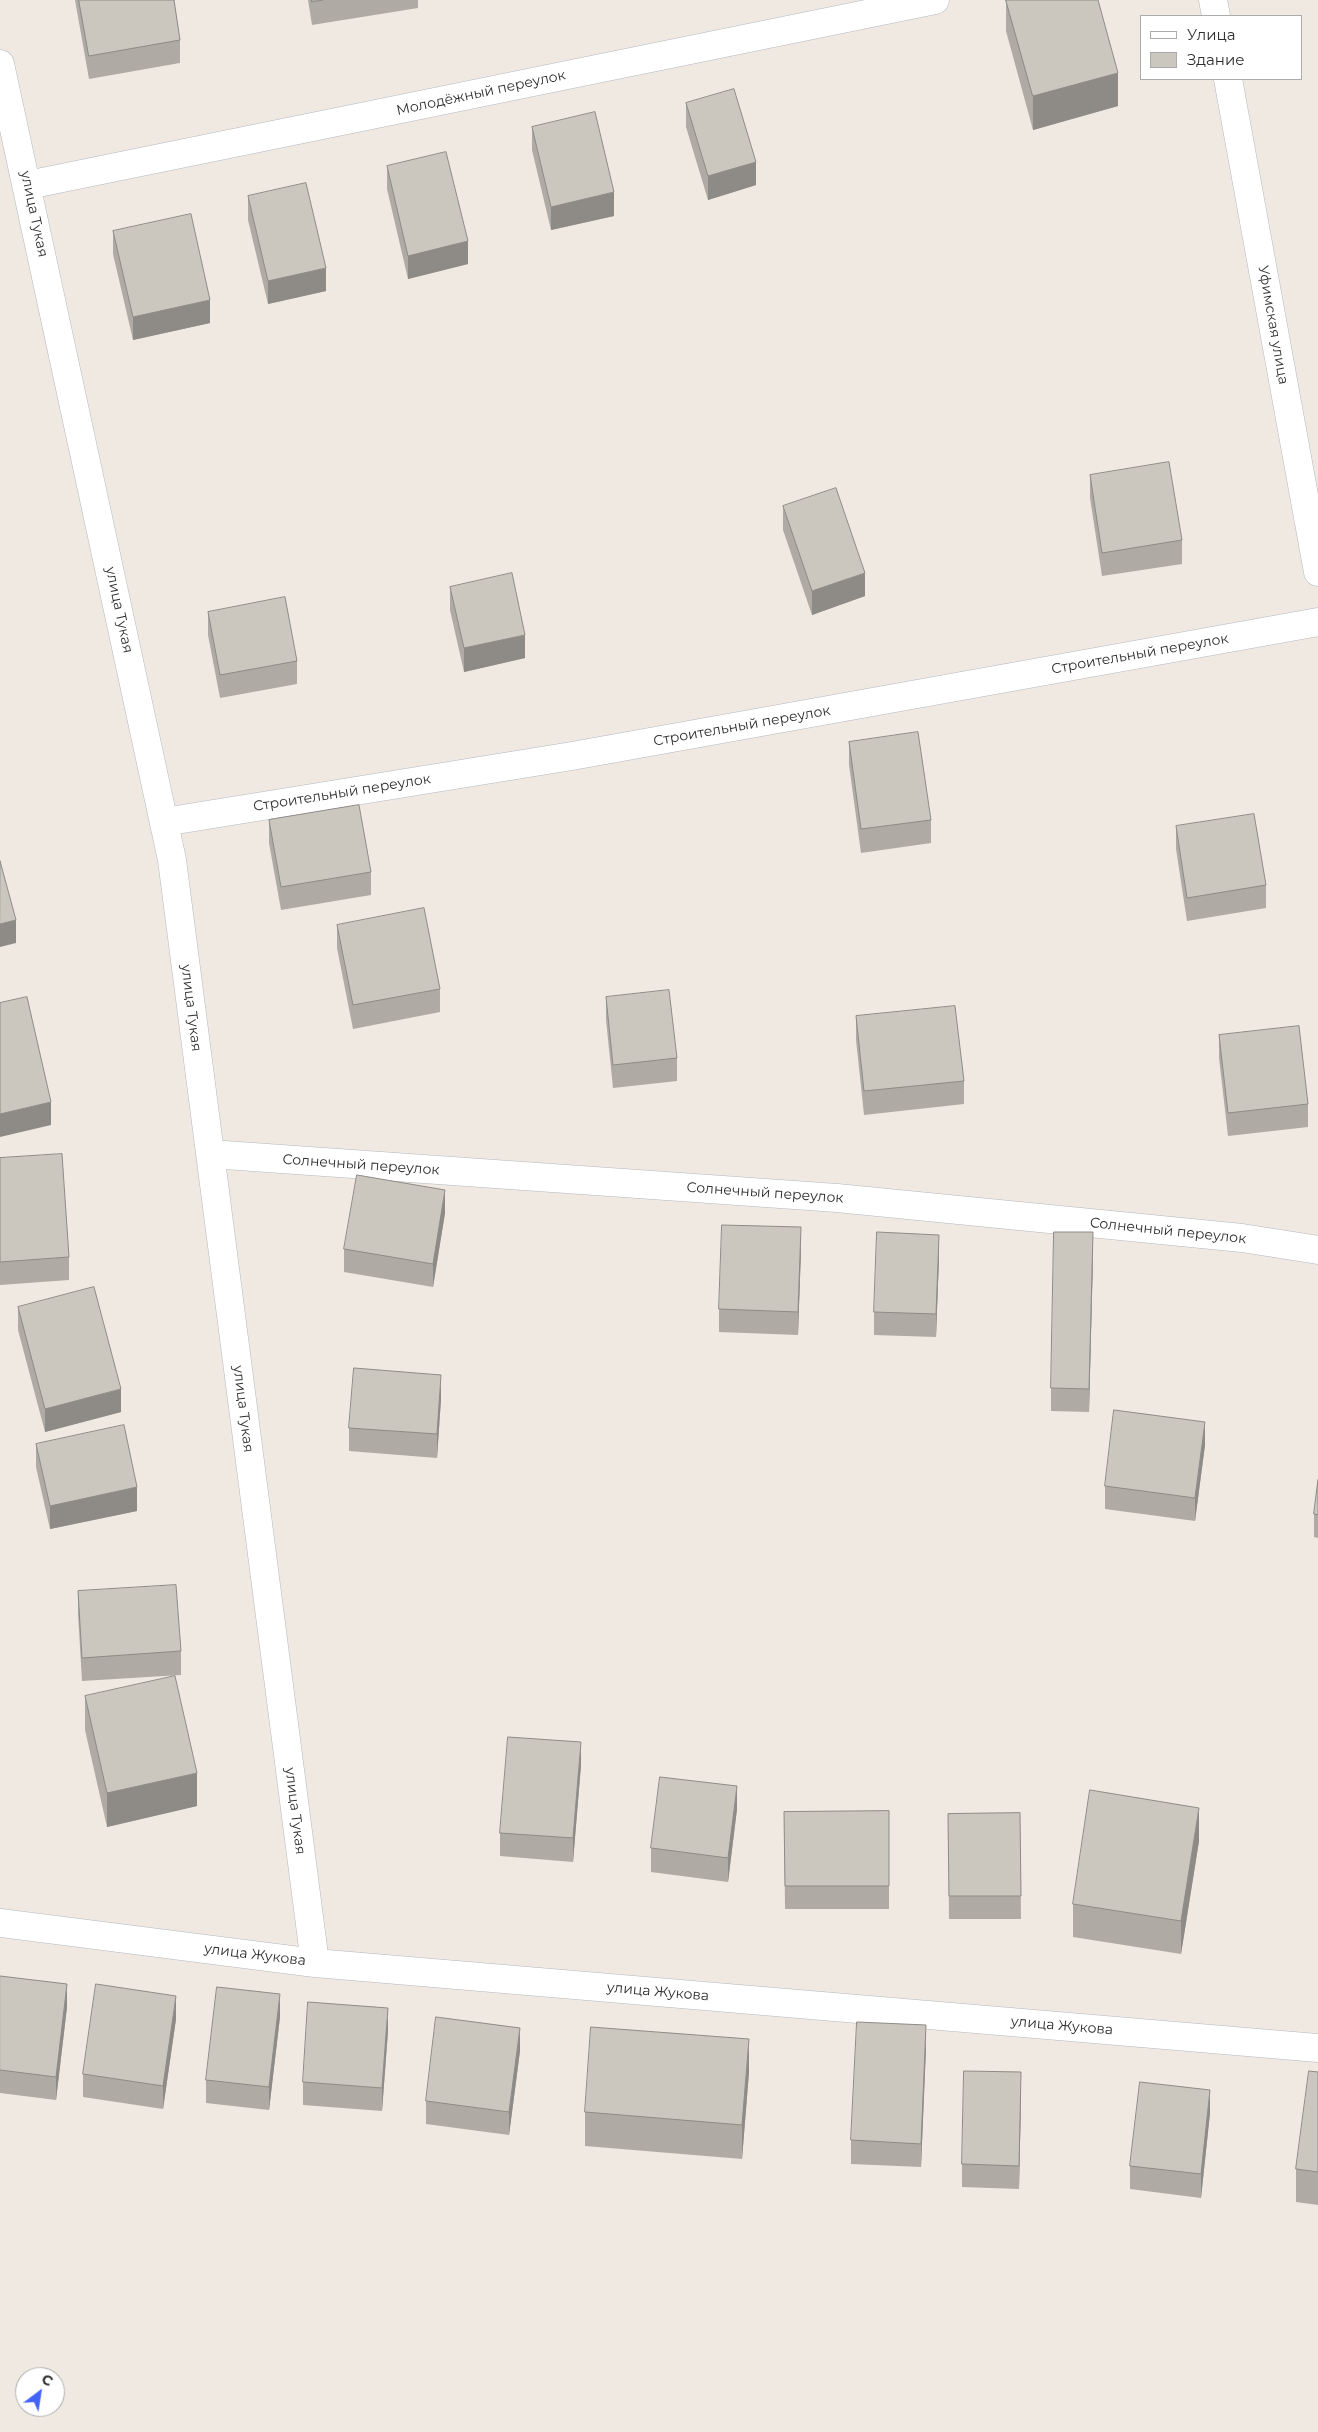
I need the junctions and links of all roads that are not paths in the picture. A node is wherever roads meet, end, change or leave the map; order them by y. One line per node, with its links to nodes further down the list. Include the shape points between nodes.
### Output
1 (935, 0): 6 (street, Молодёжный переулок)
2 (1213, 0): 3 (street)
3 (1216, 15)
4 (0, 64): 6 (street, улица Тукая)
5 (1228, 80): 7 (street, Уфимская улица)
6 (28, 185): 9 (street, улица Тукая)
7 (1318, 572)
8 (1318, 622): 9 (street, Строительный переулок, via 572,756)
9 (164, 822): 10 (street, улица Тукая, via 172,860)
10 (210, 1154): 11 (street, Солнечный переулок, via 837,1198 1242,1238); 13 (street, улица Тукая)
11 (1318, 1250)
12 (0, 1923): 13 (street, улица Жукова)
13 (315, 1962): 14 (street, улица Жукова)
14 (1318, 2048)

